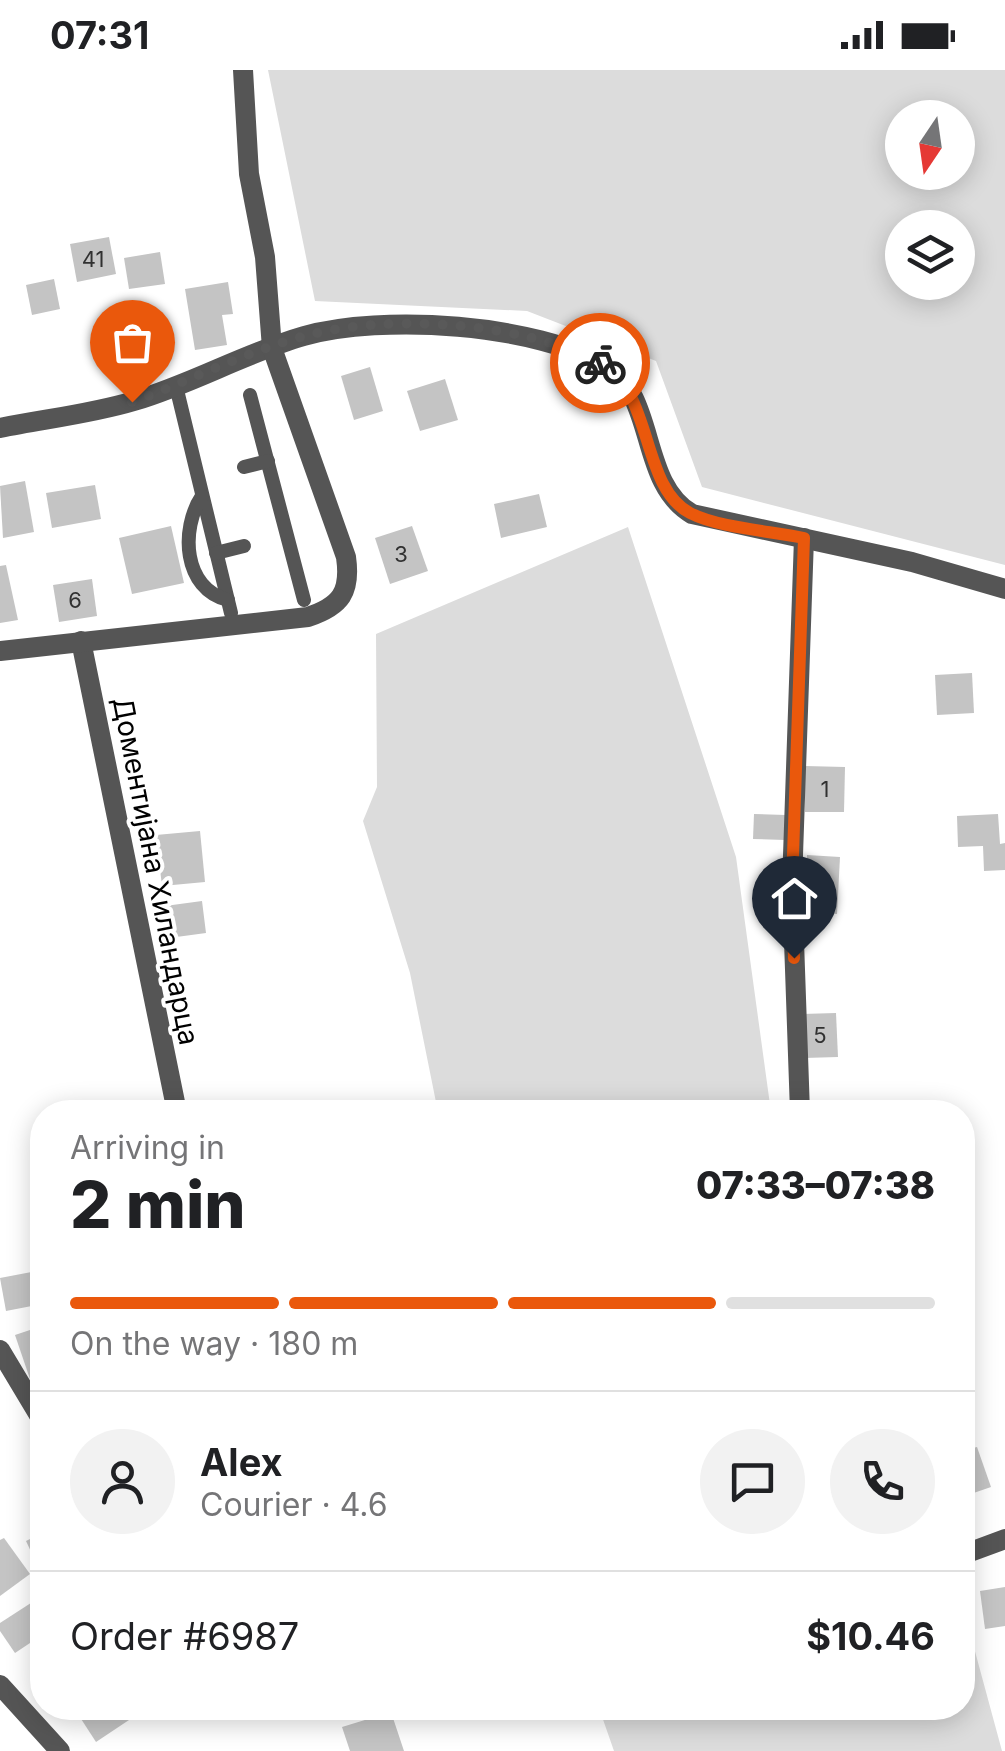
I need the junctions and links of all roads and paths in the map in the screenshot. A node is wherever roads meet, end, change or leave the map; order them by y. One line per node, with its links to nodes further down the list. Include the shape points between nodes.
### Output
1 (243, 70): 2 (street)
2 (272, 348): 3 (street); 9 (street, via 332,330 395,323 488,330 593,359 623,382 660,473 684,510); 14 (street, via 346,557 346,593 308,617)
3 (176, 386): 5 (street, via 132,402); 8 (lane)
4 (250, 395): 6 (lane)
5 (0, 428)
6 (268, 461): 7 (lane); 13 (lane)
7 (244, 467)
8 (202, 496): 11 (lane); 11 (lane, via 186,532 191,558 200,586 229,606)
9 (804, 538): 12 (street); 17 (street, via 792,884)
10 (244, 546): 11 (lane)
11 (216, 553)
12 (1005, 589)
13 (304, 600)
14 (81, 641): 15 (street); 16 (street, Доментијана Хиландарца)
15 (0, 651)
16 (175, 1100)
17 (800, 1100)
18 (0, 1350): 19 (street)
19 (30, 1400)
20 (1005, 1539): 21 (street)
21 (975, 1549)
22 (0, 1685): 23 (street)
23 (30, 1718)
24 (32, 1720): 25 (street)
25 (60, 1751)

